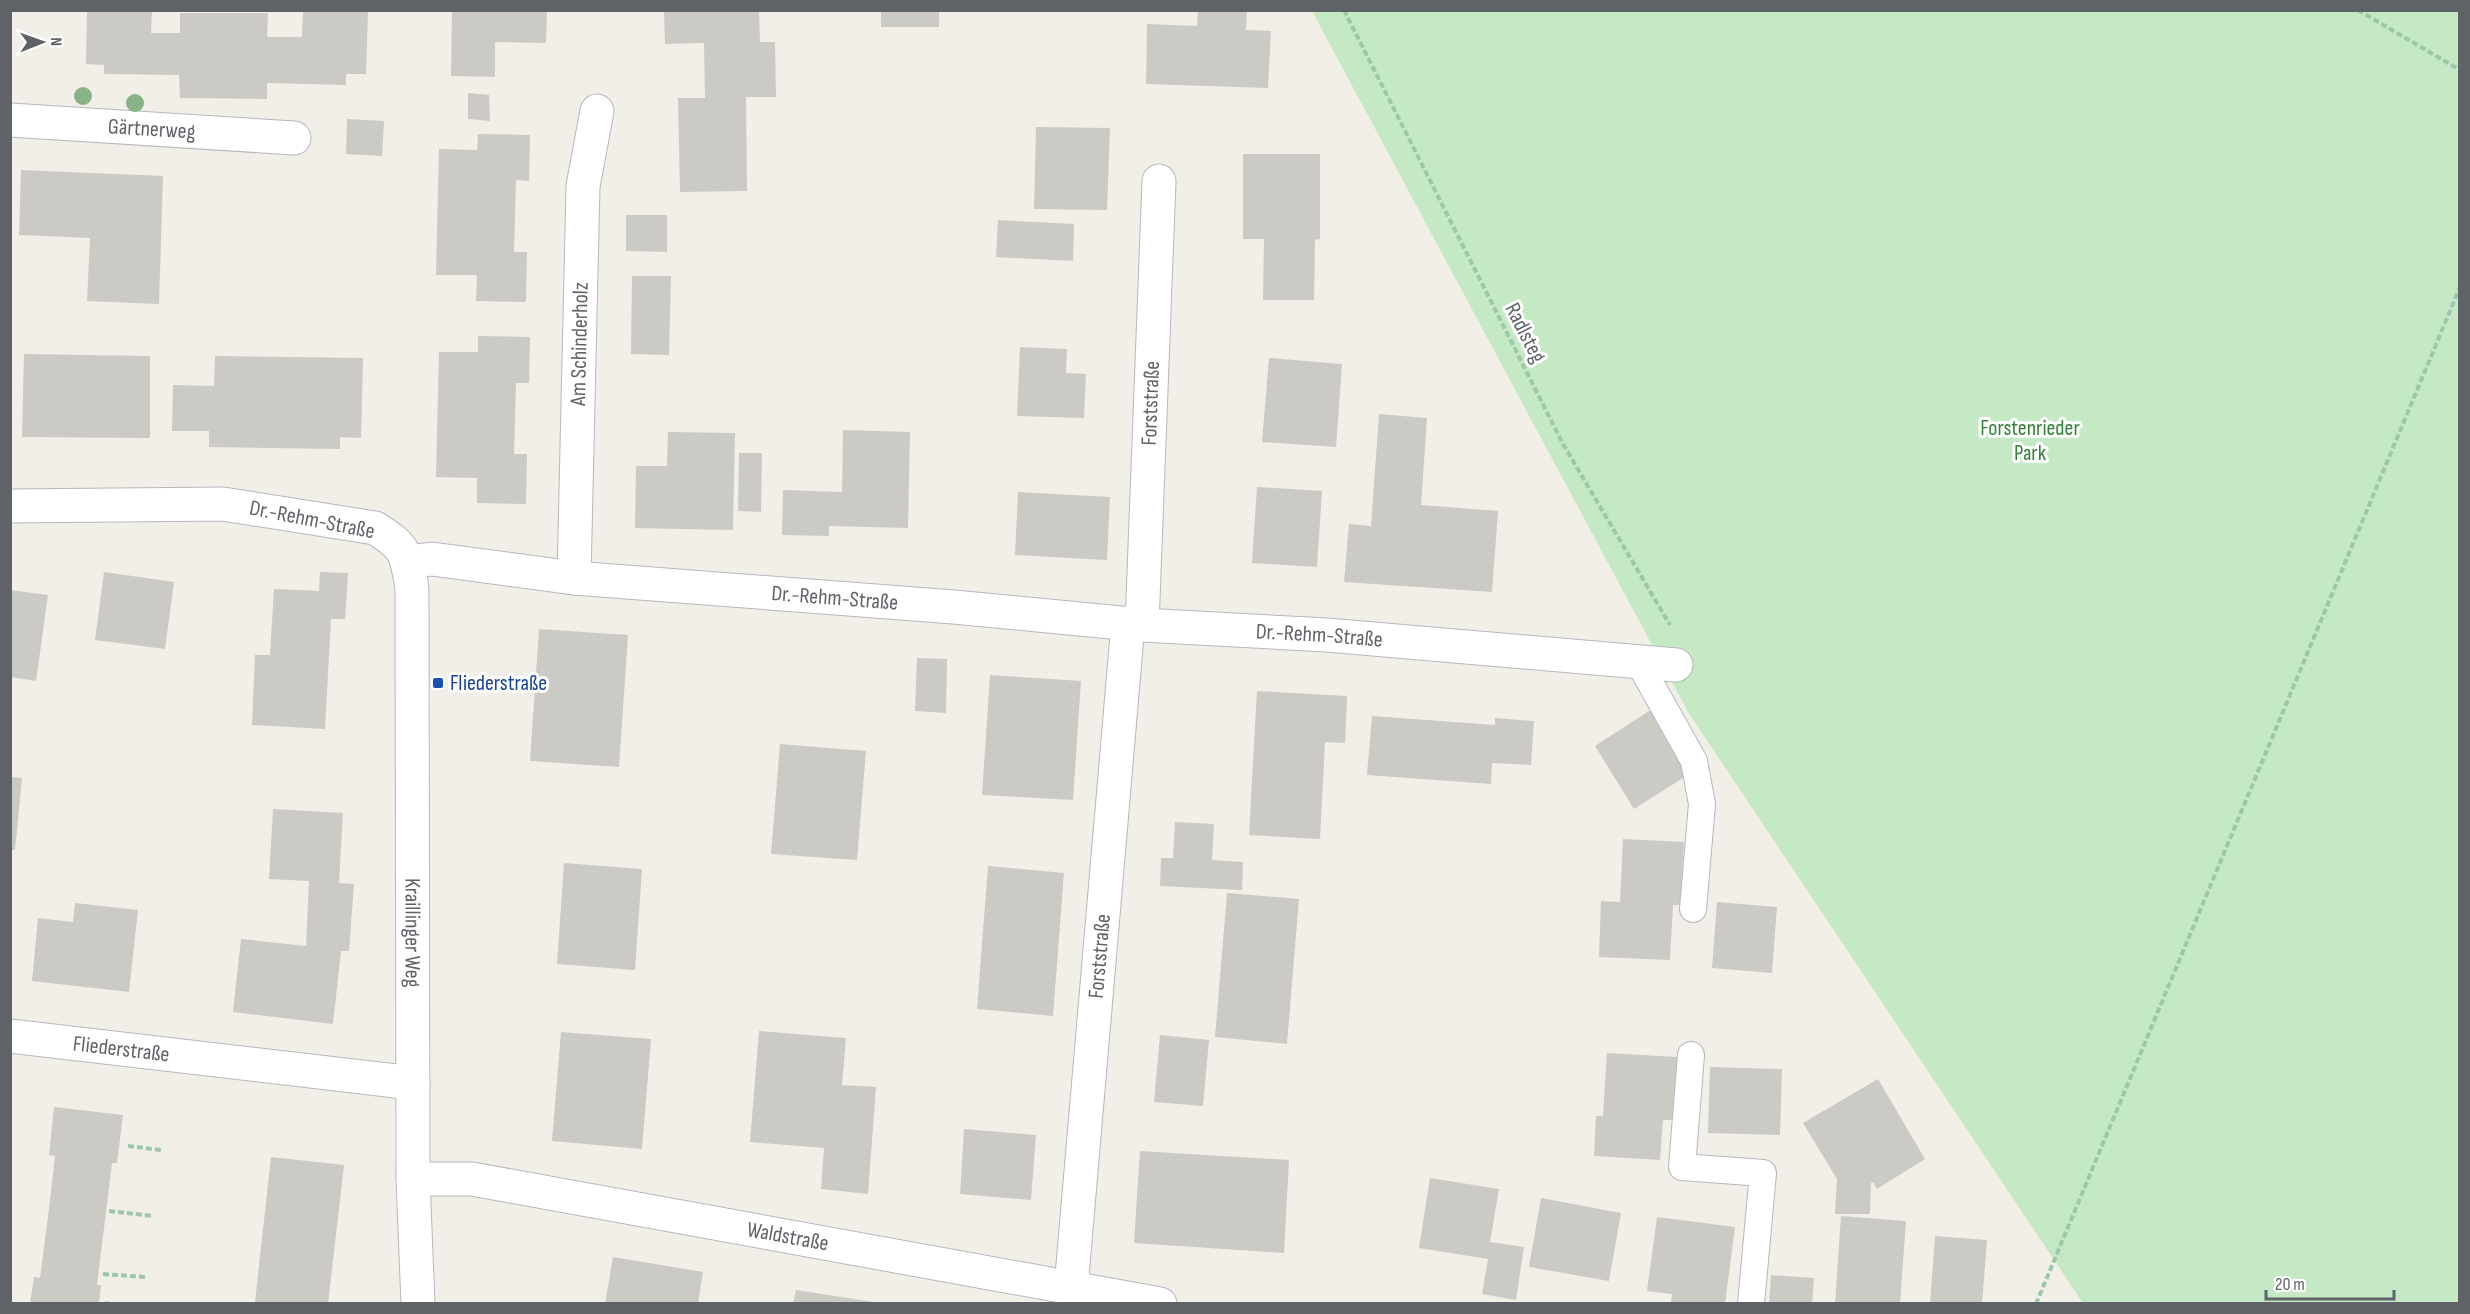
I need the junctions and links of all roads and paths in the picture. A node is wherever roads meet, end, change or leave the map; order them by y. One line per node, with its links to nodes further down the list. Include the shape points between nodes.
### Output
1 (1344, 10): 14 (path, Radlsteg, via 1563,444 1679,639)
2 (2358, 10): 3 (path)
3 (2460, 70)
4 (597, 111): 11 (street, Am Schinderholz, via 583,186)
5 (10, 120): 6 (street, Gärtnerweg)
6 (294, 138)
7 (1159, 182): 12 (street, Forststraße)
8 (2460, 287): 32 (path)
9 (10, 506): 10 (street, Dr.-Rehm-Straße, via 223,504 375,528 396,541)
10 (408, 562): 11 (street, Dr.-Rehm-Straße, via 432,559); 18 (street, Kraillinger Weg, via 412,590)
11 (573, 578): 12 (street, Dr.-Rehm-Straße)
12 (1135, 624): 13 (street, Dr.-Rehm-Straße, via 1327,635); 26 (street, Forststraße)
13 (1639, 663): 14 (street, Dr.-Rehm-Straße); 15 (lane, via 1694,761 1702,804)
14 (1676, 665)
15 (1693, 909)
16 (10, 1036): 18 (street, Fliederstraße)
17 (1691, 1055): 31 (lane, via 1682,1167 1763,1173)
18 (413, 1083): 21 (street, Kraillinger Weg)
19 (128, 1146): 20 (path)
20 (161, 1150)
21 (413, 1179): 26 (street, Waldstraße, via 472,1179); 29 (street, Kraillinger Weg)
22 (109, 1211): 23 (path)
23 (153, 1216)
24 (103, 1274): 25 (path)
25 (145, 1277)
26 (1071, 1288): 30 (street, Waldstraße)
27 (105, 1303): 28 (path)
28 (110, 1304)
29 (417, 1304)
30 (1160, 1304)
31 (1751, 1304)
32 (2036, 1304)

